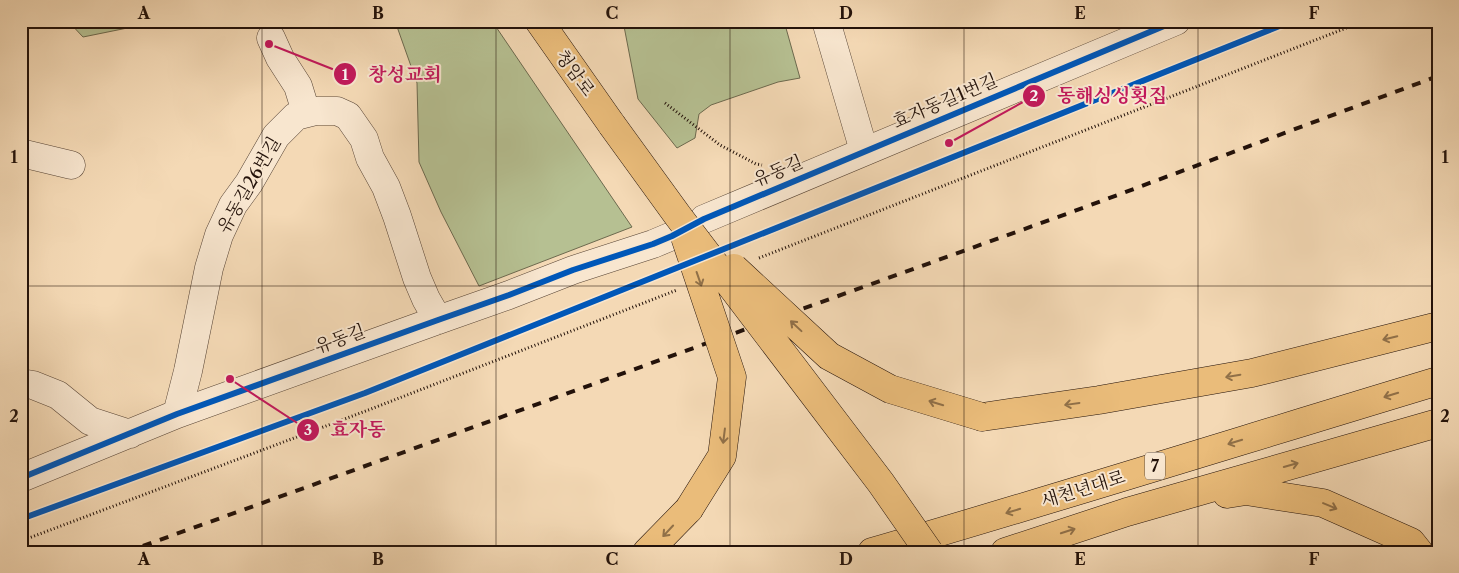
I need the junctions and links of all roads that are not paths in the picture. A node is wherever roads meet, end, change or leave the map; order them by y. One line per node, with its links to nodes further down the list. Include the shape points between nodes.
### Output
1 (539, 21): 9 (main road, 청암로, bridge)
2 (826, 21): 6 (street)
3 (1176, 21): 6 (street, 효자동길1번길)
4 (271, 38): 5 (street, via 298,86)
5 (306, 112): 10 (street, via 336,112 348,116 364,139 386,187 417,278); 14 (street, 유동길26번길, via 296,116 276,136 219,235)
6 (864, 152): 9 (street, 유동길)
7 (21, 153): 8 (street)
8 (71, 165)
9 (684, 224): 10 (street, 유동길, via 653,244); 11 (main road, one-way to 9, bridge, via 1252,373 982,417 890,389 829,356); 19 (main road, one-way to 19, bridge, via 732,377 722,456 688,509); 21 (main road, bridge, via 881,483)
10 (438, 320): 14 (street, 유동길)
11 (1438, 326)
12 (1438, 381): 20 (main road, 새천년대로 / 7, one-way to 20)
13 (21, 383): 16 (street, via 58,395 90,422)
14 (178, 414): 16 (street, 유동길)
15 (1438, 423): 18 (main road, 새천년대로 / 7, one-way to 15)
16 (130, 434): 17 (street, 유동길)
17 (21, 478)
18 (1127, 512): 22 (main road, 새천년대로 / 7, one-way to 18); 23 (main road, one-way to 23, via 1246,491 1323,503 1411,542)
19 (646, 552)
20 (872, 552)
21 (929, 552)
22 (1005, 552)
23 (1419, 552)

